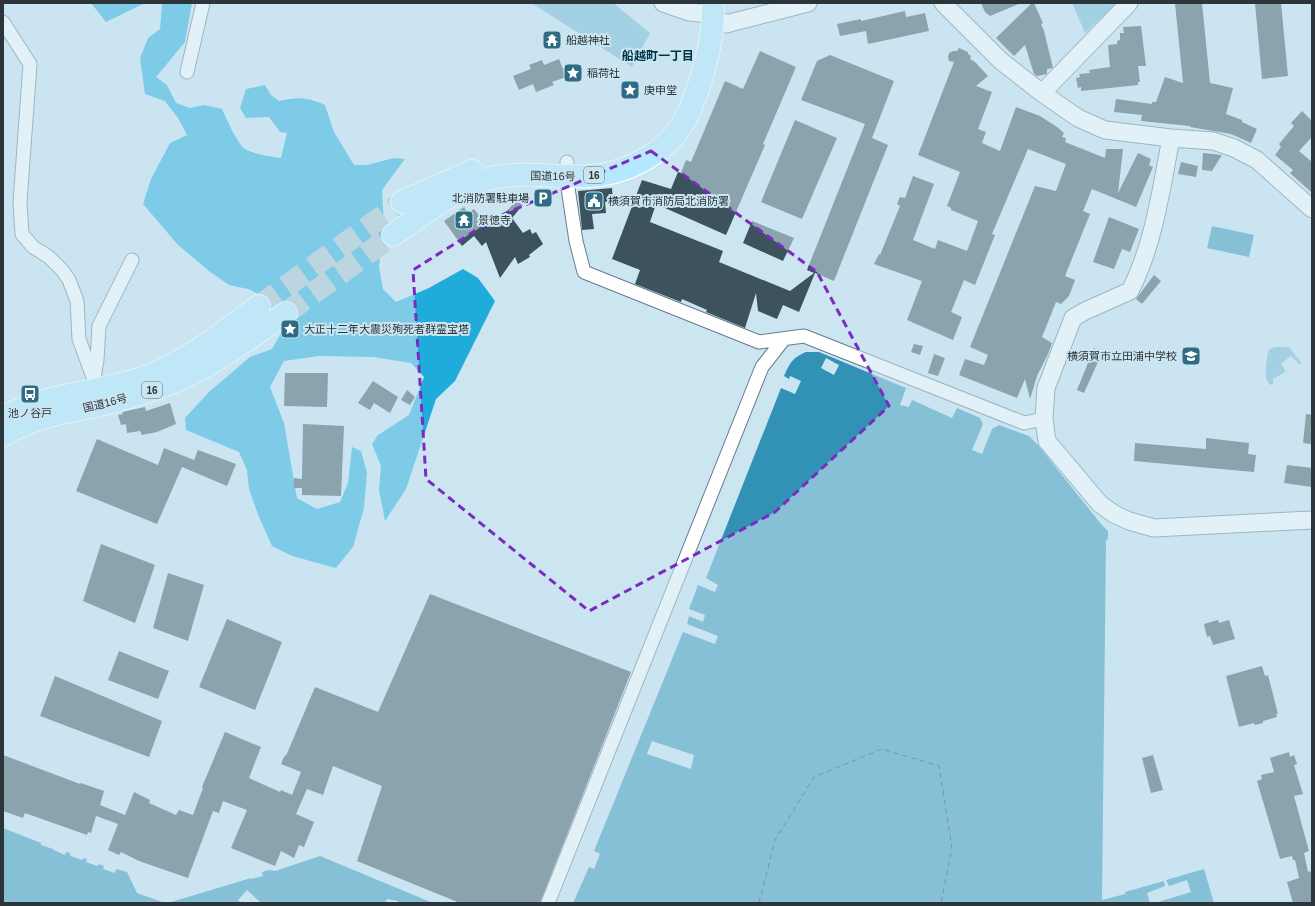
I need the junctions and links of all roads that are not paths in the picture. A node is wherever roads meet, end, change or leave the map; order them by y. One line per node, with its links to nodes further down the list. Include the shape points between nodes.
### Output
1 (203, 3): 8 (street)
2 (664, 3): 6 (street, via 689,12)
3 (808, 3): 6 (street, via 726,24)
4 (943, 3): 9 (street, via 1001,61)
5 (1129, 3): 9 (street)
6 (706, 9): 11 (highway, 国道16号 / 16, via 709,52 689,112 680,128 646,159 623,169 601,175)
7 (3, 22): 20 (street, via 30,64 20,202 22,234 33,247 49,257 69,280 77,301 79,339)
8 (187, 72)
9 (1042, 94): 10 (street, via 1078,118 1105,130)
10 (1171, 138): 13 (street, via 1213,141 1234,148 1257,160); 22 (street, via 1148,249 1138,275 1130,291 1073,318 1046,388)
11 (567, 170): 12 (highway, 国道16号 / 16, via 521,161 506,162 470,172); 14 (highway, 国道16号 / 16, via 493,178 471,185); 18 (street, via 576,241 584,272 759,342)
12 (402, 202)
13 (1312, 209)
14 (393, 235)
15 (132, 260): 20 (street, via 99,326)
16 (260, 306): 19 (highway, 国道16号 / 16)
17 (286, 313): 19 (highway, 国道16号 / 16)
18 (784, 339): 22 (street, via 804,336 1024,423); 25 (street, via 762,367)
19 (225, 343): 20 (highway, 国道16号 / 16, via 154,374)
20 (96, 392): 21 (highway, 国道16号 / 16, via 38,403); 23 (highway, 国道16号 / 16)
21 (3, 418)
22 (1044, 420): 24 (street, via 1047,441 1052,447 1100,504 1129,521 1154,528)
23 (3, 435)
24 (1312, 520)
25 (548, 903)

